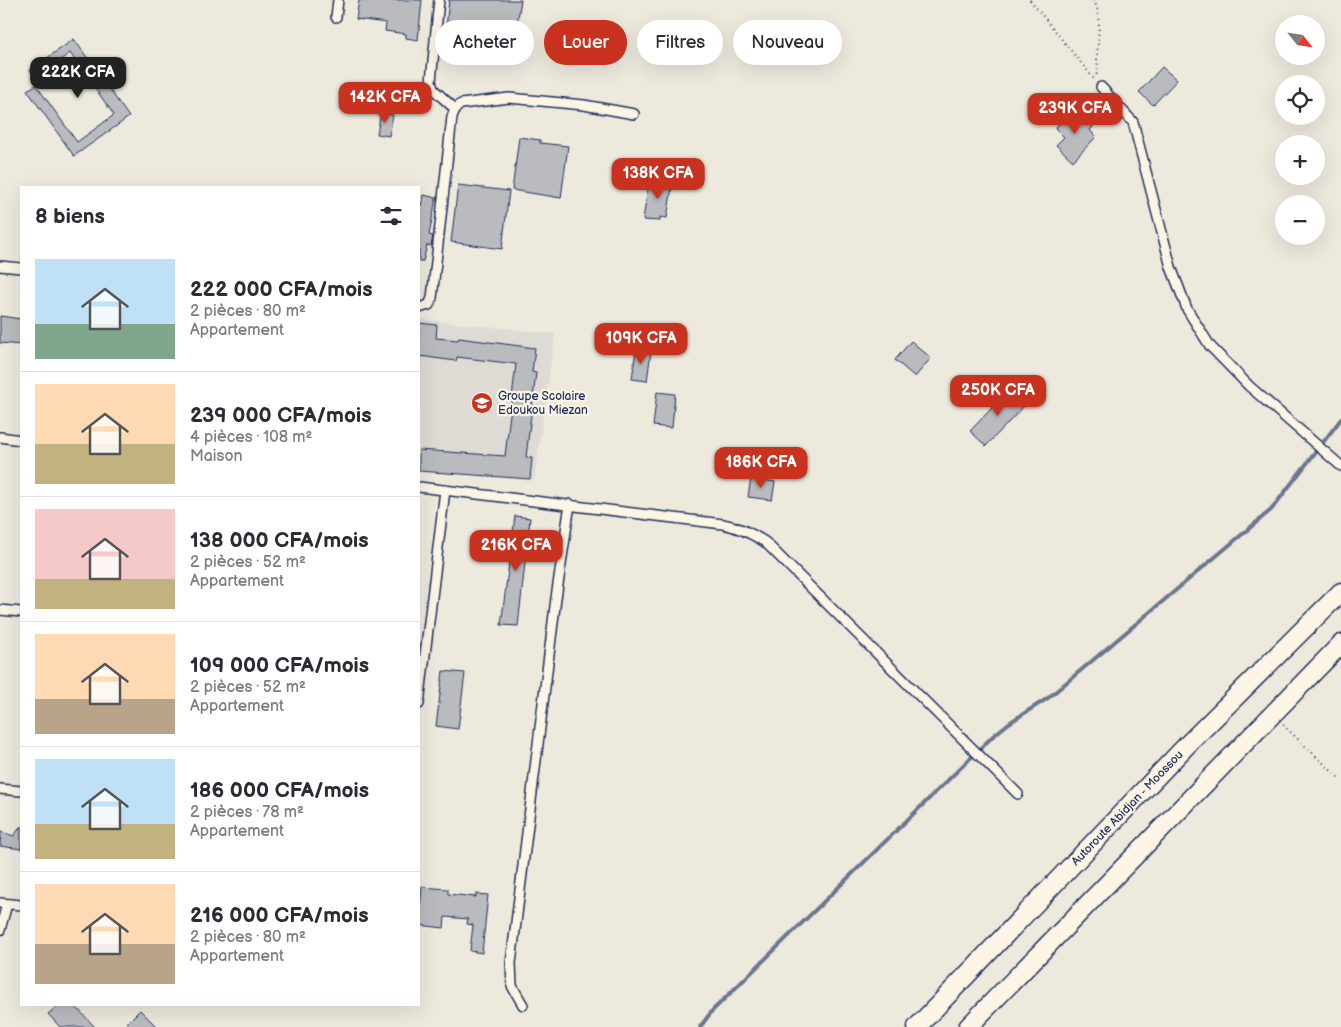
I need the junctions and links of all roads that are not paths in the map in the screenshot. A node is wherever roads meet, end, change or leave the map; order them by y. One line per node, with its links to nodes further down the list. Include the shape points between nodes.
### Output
1 (338, 0): 3 (street)
2 (439, 0): 5 (street, via 432,89)
3 (336, 17)
4 (1101, 87): 12 (street, via 1133,122 1170,267 1187,309 1210,346 1249,386)
5 (455, 109): 6 (street, via 461,104 509,98 584,105); 9 (street, via 432,298 429,304)
6 (634, 114)
7 (0, 266): 8 (street)
8 (20, 268)
9 (420, 308)
10 (0, 437): 11 (street)
11 (20, 440)
12 (1341, 466)
13 (420, 487): 14 (street)
14 (444, 490): 15 (street); 20 (street)
15 (570, 504): 23 (street, via 736,526 765,542); 27 (street, via 510,963 512,986)
16 (1341, 592): 28 (highway, Autoroute Abidjan - Moossou, via 1187,745)
17 (0, 610): 18 (street)
18 (20, 612)
19 (1341, 644): 29 (highway)
20 (420, 695)
21 (0, 789): 22 (street)
22 (20, 791)
23 (1018, 794)
24 (3, 904): 25 (street); 26 (street)
25 (20, 905)
26 (0, 930)
27 (523, 1005)
28 (917, 1027)
29 (968, 1027)

